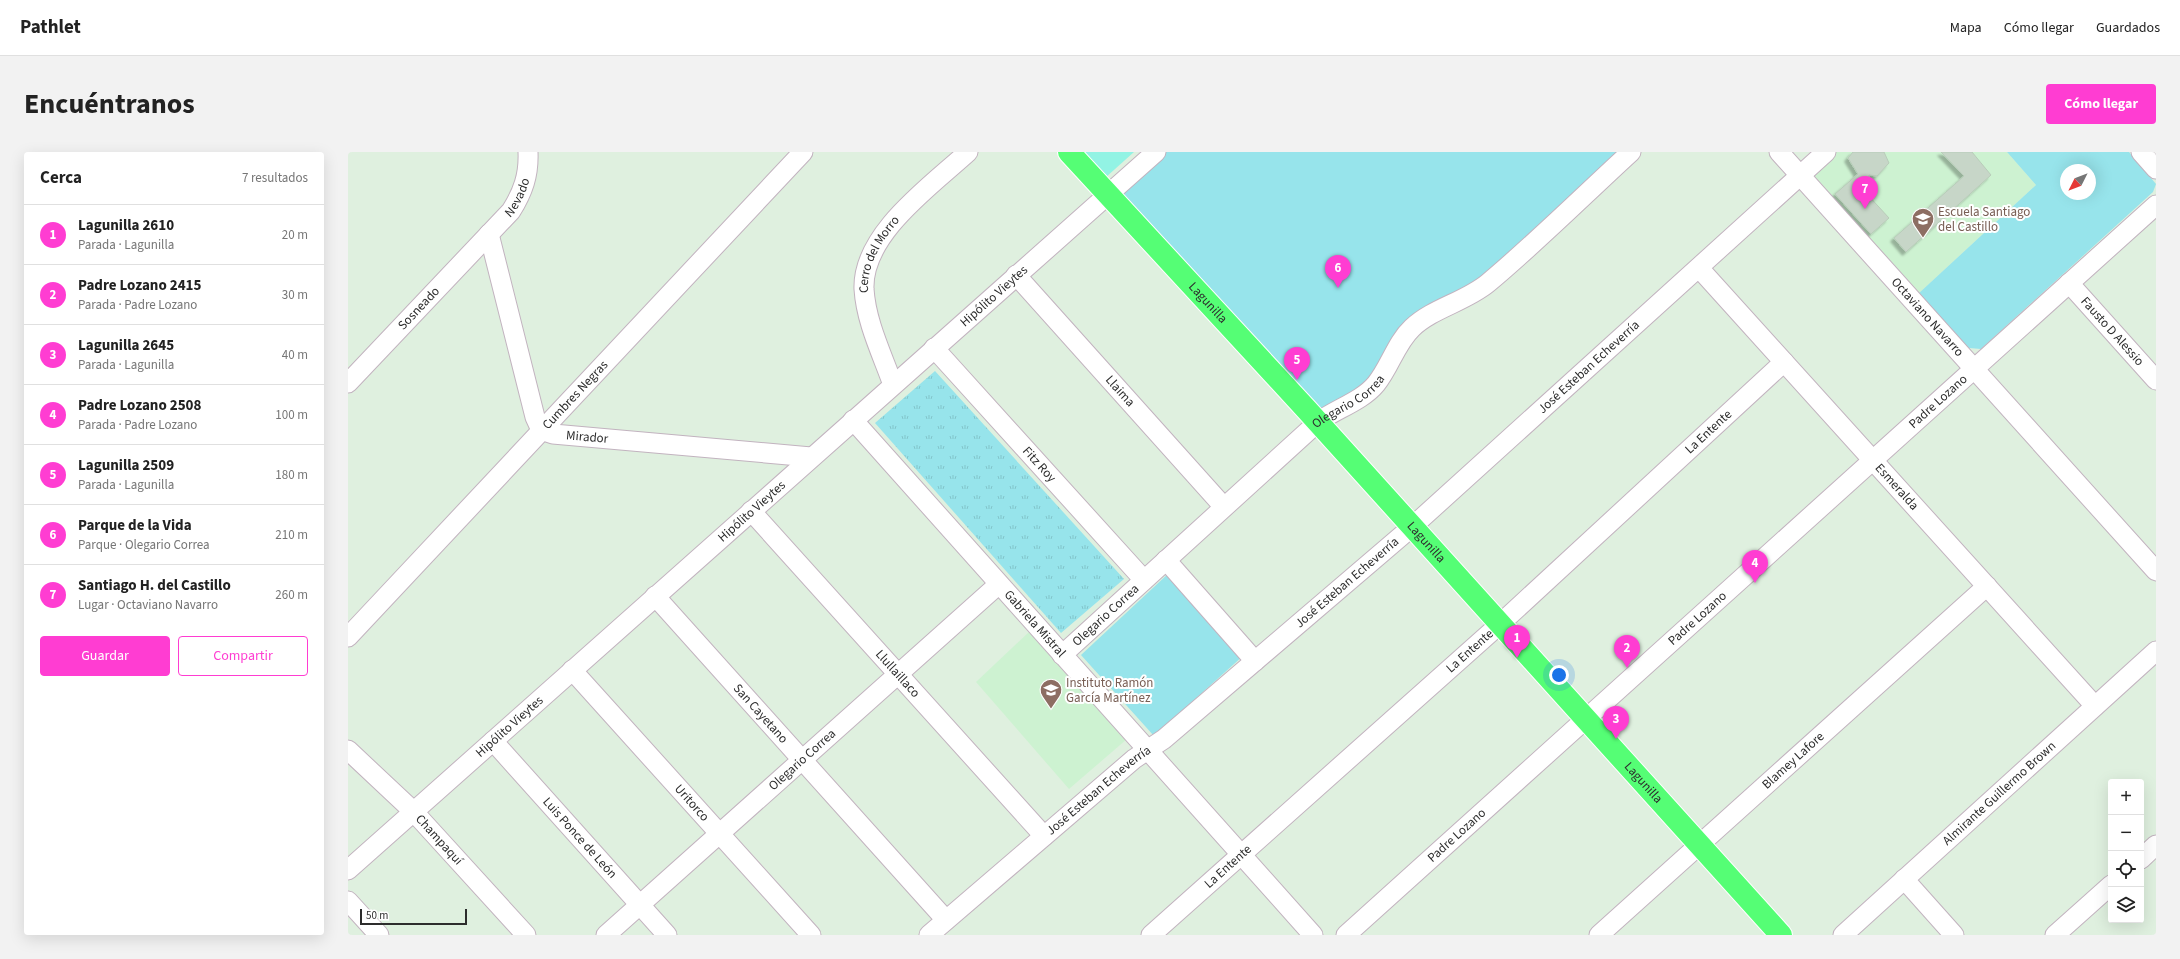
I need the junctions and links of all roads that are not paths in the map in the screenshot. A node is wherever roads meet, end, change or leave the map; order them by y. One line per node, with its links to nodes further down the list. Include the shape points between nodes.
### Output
1 (528, 152): 14 (street, Nevado, via 529,167 520,197 511,211)
2 (803, 152): 26 (street, Cumbres Negras)
3 (968, 152): 23 (street, Cerro del Morro, via 891,223 880,237 870,258 864,288 868,312)
4 (1069, 152): 12 (main road, Lagunilla)
5 (1156, 152): 12 (street, Hipólito Vieytes)
6 (1631, 152): 25 (street, Olegario Correa, via 1487,284 1412,328 1375,386)
7 (1779, 152): 11 (street, Octaviano Navarro)
8 (1826, 152): 11 (street, José Esteban Echeverría)
9 (2140, 152): 10 (street)
10 (2156, 169)
11 (1800, 176): 15 (street, José Esteban Echeverría); 20 (street, Octaviano Navarro)
12 (1107, 194): 16 (street, Hipólito Vieytes); 25 (main road, Lagunilla)
13 (2156, 205): 17 (street, Padre Lozano)
14 (489, 234): 22 (street, Sosneado); 26 (street, via 535,417)
15 (1699, 268): 19 (street, Esmeralda); 31 (street, José Esteban Echeverría)
16 (1016, 275): 18 (street, Hipólito Vieytes); 29 (street, Llaima)
17 (2069, 283): 20 (street, Padre Lozano); 21 (street, Fausto D Alessio)
18 (934, 348): 23 (street, Hipólito Vieytes); 34 (street, Fitz Roy)
19 (1784, 362): 28 (street, Esmeralda); 38 (street, La Entente)
20 (1974, 369): 28 (street, Padre Lozano); 33 (street, Octaviano Navarro)
21 (2156, 380)
22 (348, 383)
23 (893, 385): 24 (street, Hipólito Vieytes)
24 (853, 420): 27 (street, Hipólito Vieytes); 35 (street, Gabriela Mistral)
25 (1318, 422): 29 (street, Olegario Correa); 31 (main road, Lagunilla)
26 (541, 430): 27 (street, Mirador, via 553,434); 39 (street, Cumbres Negras)
27 (811, 458): 30 (street, Hipólito Vieytes)
28 (1873, 460): 36 (street, Esmeralda); 46 (street, Padre Lozano)
29 (1224, 507): 32 (street, Olegario Correa)
30 (751, 511): 37 (street, Hipólito Vieytes); 44 (street, Llullaillaco)
31 (1413, 526): 38 (main road, Lagunilla); 42 (street, José Esteban Echeverría)
32 (1166, 560): 34 (street, Olegario Correa); 42 (street)
33 (2156, 571)
34 (1144, 580): 41 (street, Olegario Correa)
35 (999, 584): 41 (street, Gabriela Mistral); 44 (street, Olegario Correa)
36 (1987, 586): 45 (street, Esmeralda); 54 (street, Blamey Lafore)
37 (655, 596): 43 (street, Hipólito Vieytes); 50 (street, San Cayetano)
38 (1500, 624): 46 (main road, Lagunilla); 56 (street, La Entente)
39 (348, 637)
40 (2156, 651): 45 (street, Almirante Guillermo Brown)
41 (1062, 655): 49 (street, Gabriela Mistral)
42 (1256, 661): 49 (street, José Esteban Echeverría)
43 (572, 670): 47 (street, Hipólito Vieytes); 52 (street, Uritorco)
44 (898, 673): 50 (street, Olegario Correa); 53 (street, Llullaillaco)
45 (2095, 706): 59 (street, Almirante Guillermo Brown)
46 (1586, 718): 54 (main road, Lagunilla); 72 (street, Padre Lozano)
47 (493, 741): 51 (street, Hipólito Vieytes); 62 (street, Luis Ponce de León)
48 (348, 750): 51 (street, Champaquí)
49 (1148, 750): 53 (street, José Esteban Echeverría); 56 (street, Gabriela Mistral)
50 (802, 760): 52 (street, Olegario Correa); 63 (street, San Cayetano)
51 (413, 811): 58 (street, Hipólito Vieytes); 65 (street, Champaquí)
52 (719, 833): 62 (street, Olegario Correa); 68 (street, Uritorco)
53 (1044, 836): 63 (street, José Esteban Echeverría)
54 (1700, 844): 73 (street, Blamey Lafore); 74 (main road, Lagunilla)
55 (2156, 845): 57 (street)
56 (1241, 854): 70 (street, La Entente); 71 (street, Gabriela Mistral)
57 (2144, 856)
58 (348, 870)
59 (1904, 879): 75 (street, Almirante Guillermo Brown); 76 (street)
60 (2110, 887): 77 (street)
61 (348, 900): 64 (street)
62 (640, 904): 66 (street, Olegario Correa); 67 (street, Luis Ponce de León)
63 (946, 920): 69 (street, José Esteban Echeverría)
64 (379, 935)
65 (526, 935)
66 (606, 935)
67 (668, 935)
68 (811, 935)
69 (929, 935)
70 (1151, 935)
71 (1313, 935)
72 (1346, 935)
73 (1599, 935)
74 (1780, 935)
75 (1843, 935)
76 (1954, 935)
77 (2055, 935)

